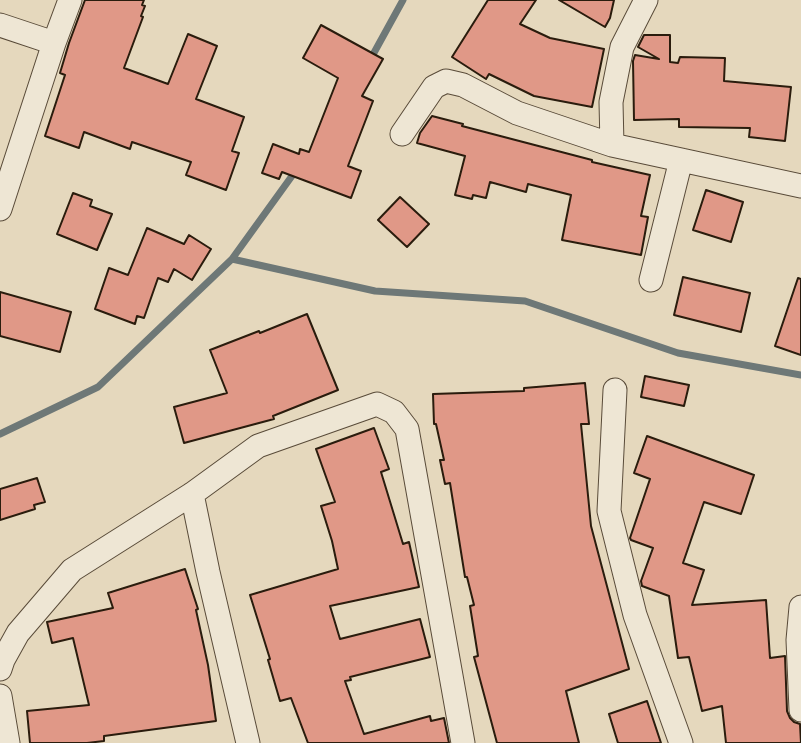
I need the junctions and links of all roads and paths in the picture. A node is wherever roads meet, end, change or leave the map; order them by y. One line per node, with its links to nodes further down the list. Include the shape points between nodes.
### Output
1 (70, 0): 4 (street)
2 (646, 0): 6 (street, via 622,47 611,102)
3 (0, 25): 4 (street)
4 (54, 43): 9 (street)
5 (402, 134): 6 (street, via 434,87 446,81 517,113)
6 (612, 145): 7 (street)
7 (681, 160): 8 (street); 10 (street)
8 (801, 186)
9 (0, 209)
10 (651, 280)
11 (615, 390): 20 (street, via 609,511 635,615)
12 (192, 494): 14 (street, via 72,570 18,634); 18 (street); 19 (street, via 258,446 377,404 394,412 407,429)
13 (801, 607): 16 (street)
14 (0, 668)
15 (0, 696): 17 (street)
16 (801, 710)
17 (8, 743)
18 (248, 743)
19 (463, 743)
20 (681, 743)

